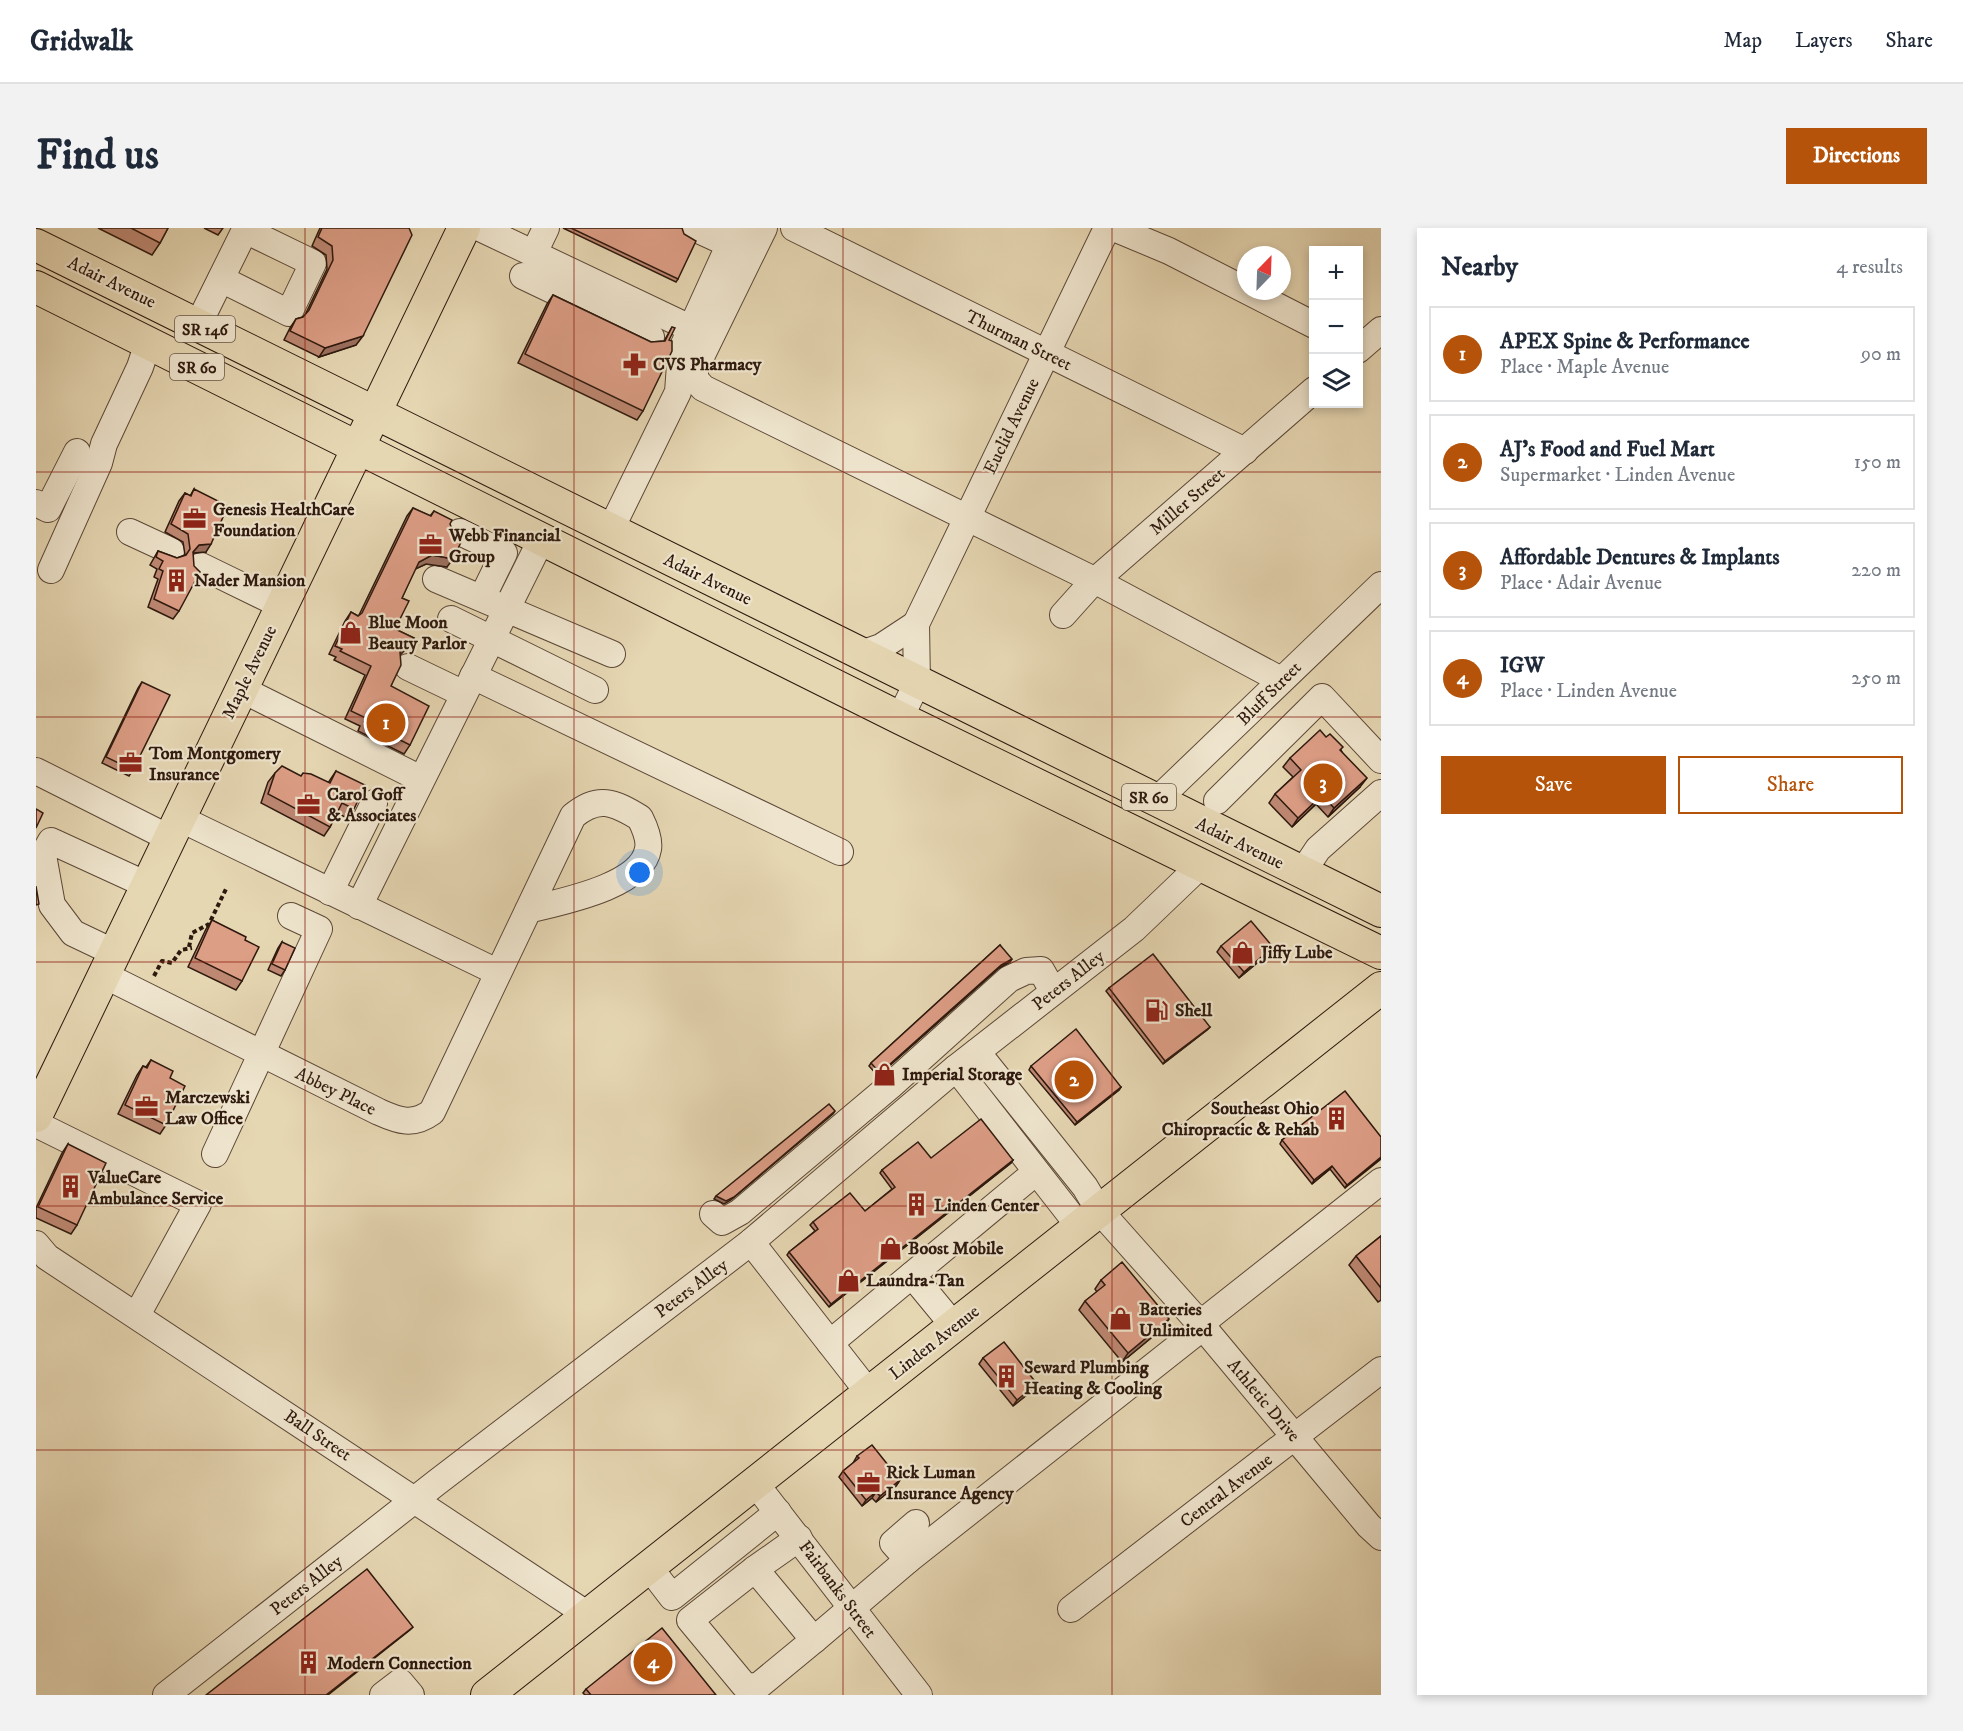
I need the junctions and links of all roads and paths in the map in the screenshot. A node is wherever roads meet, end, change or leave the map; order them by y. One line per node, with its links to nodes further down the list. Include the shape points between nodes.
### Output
1 (464, 228): 23 (main road, Maple Avenue)
2 (480, 228): 12 (street)
3 (546, 228): 12 (street)
4 (694, 228): 10 (street)
5 (764, 228): 28 (street, via 701,353 695,379 716,395)
6 (794, 228): 21 (street, Thurman Street)
7 (1107, 228): 21 (street, Euclid Avenue)
8 (1114, 228): 15 (street, via 1170,251)
9 (246, 229): 13 (street); 13 (street, via 313,263 289,313)
10 (733, 236): 18 (street)
11 (36, 245): 16 (main road, Adair Avenue / SR 146)
12 (528, 265): 18 (street); 18 (street)
13 (221, 279): 16 (street)
14 (36, 287): 19 (main road, Adair Avenue / SR 60)
15 (1309, 322)
16 (198, 325): 23 (main road, Adair Avenue / SR 146)
17 (1381, 330): 20 (street)
18 (672, 340): 29 (street, via 678,392)
19 (148, 343): 24 (main road, Adair Avenue / SR 60); 35 (street)
20 (1363, 346)
21 (1046, 353): 25 (street, Thurman Street); 28 (street, Euclid Avenue)
22 (1309, 394): 25 (street, Miller Street)
23 (374, 413): 24 (main road, Maple Avenue); 29 (main road, Adair Avenue / SR 60)
24 (357, 447): 32 (main road, Adair Avenue / SR 60); 40 (main road, Maple Avenue)
25 (1245, 451): 37 (street, Miller Street)
26 (77, 452): 27 (street, via 48,509)
27 (36, 503)
28 (967, 516): 37 (street); 44 (street, Euclid Avenue)
29 (610, 531): 47 (main road, Adair Avenue / SR 60)
30 (130, 532): 33 (street)
31 (460, 532): 39 (street, via 504,553)
32 (542, 538): 41 (street); 54 (main road, Adair Avenue / SR 60)
33 (171, 552)
34 (201, 566): 40 (street)
35 (51, 570)
36 (436, 579): 39 (street)
37 (1096, 581): 42 (street, Miller Street); 49 (street)
38 (1381, 585): 49 (street, Bluff Street)
39 (482, 598): 41 (street)
40 (281, 605): 52 (main road, Maple Avenue)
41 (506, 609): 45 (street); 46 (street)
42 (1064, 615)
43 (451, 619): 45 (street)
44 (916, 624): 47 (street); 50 (street, Euclid Avenue)
45 (492, 639): 51 (street); 53 (street)
46 (612, 654)
47 (861, 654): 50 (main road, Adair Avenue / SR 60)
48 (408, 667): 51 (street)
49 (1281, 680): 58 (street, Bluff Street)
50 (917, 682): 54 (street, Euclid Avenue); 58 (main road, Adair Avenue / SR 60)
51 (469, 685): 57 (street); 63 (street)
52 (241, 689): 57 (street); 62 (main road, Maple Avenue)
53 (595, 690)
54 (900, 718): 64 (main road, Adair Avenue / SR 60)
55 (1381, 760): 59 (street, via 1322,697)
56 (36, 771): 62 (street)
57 (421, 779): 69 (street)
58 (1156, 801): 65 (main road, Adair Avenue / SR 60)
59 (1217, 801)
60 (374, 803): 68 (street)
61 (1377, 804): 65 (street, via 1318,849)
62 (174, 828): 66 (main road, Maple Avenue); 68 (street)
63 (840, 852)
64 (1202, 864): 73 (main road, Adair Avenue / SR 60); 78 (street, Peters Alley, via 1134,929)
65 (1302, 873): 71 (main road, Adair Avenue / SR 60)
66 (147, 885): 74 (main road, Maple Avenue); 74 (street, Abbey Place, via 51,840 43,855 52,904 73,933)
67 (227, 887): 76 (path, via 209,924 192,933 190,947 181,950 172,963 162,961)
68 (330, 892): 69 (street)
69 (358, 906): 75 (street)
70 (528, 910): 70 (street, Abbey Place, via 588,895 625,878 641,865 649,849 640,818 621,806 599,802 584,806 573,816); 75 (street, Abbey Place)
71 (1381, 911)
72 (291, 916): 80 (street, via 319,930)
73 (1381, 953)
74 (110, 964): 80 (street, Abbey Place); 82 (main road, Maple Avenue)
75 (497, 972): 80 (street, Abbey Place, via 432,1112 421,1120 402,1122)
76 (154, 976)
77 (1381, 988): 87 (main road, Linden Avenue)
78 (1053, 991): 79 (street, Peters Alley); 86 (street, via 1041,970 1026,971 1009,979 740,1212 722,1222)
79 (977, 1052): 81 (street, Peters Alley); 87 (street, via 1085,1187)
80 (262, 1053): 83 (street)
81 (956, 1068): 84 (street); 88 (street, Peters Alley)
82 (36, 1117): 91 (street, via 198,1204)
83 (214, 1154)
84 (1036, 1172): 87 (street); 90 (street)
85 (1381, 1181): 93 (street)
86 (712, 1214)
87 (1089, 1217): 92 (main road, Linden Avenue); 93 (street, Athletic Drive)
88 (751, 1242): 94 (street); 99 (street, Peters Alley)
89 (40, 1252): 91 (street, Ball Street)
90 (912, 1275): 92 (street); 94 (street)
91 (137, 1315): 99 (street, Ball Street)
92 (954, 1326): 96 (main road, Linden Avenue)
93 (1202, 1326): 97 (street, Athletic Drive); 104 (street)
94 (830, 1343): 96 (street)
95 (1381, 1370): 97 (street, Central Avenue)
96 (869, 1393): 98 (main road, Linden Avenue)
97 (1295, 1437): 102 (street, Athletic Drive); 108 (street, Central Avenue)
98 (755, 1483): 100 (street, Fairbanks Street); 105 (main road, Linden Avenue)
99 (414, 1500): 109 (street, Ball Street); 111 (street, Peters Alley)
100 (778, 1512): 103 (street, Fairbanks Street); 105 (street, via 672,1597)
101 (916, 1523): 104 (street, via 893,1543)
102 (1381, 1537)
103 (799, 1538): 106 (street); 107 (street, Fairbanks Street)
104 (908, 1560): 107 (street)
105 (649, 1567): 109 (main road, Linden Avenue)
106 (755, 1569): 110 (street); 110 (street, via 690,1620 744,1685 757,1687)
107 (851, 1606): 110 (street); 115 (street, Fairbanks Street)
108 (1071, 1609)
109 (588, 1615): 114 (main road, Linden Avenue)
110 (814, 1640)
111 (166, 1695)
112 (383, 1695): 113 (street, via 400,1682)
113 (411, 1695)
114 (487, 1695)
115 (919, 1695)

